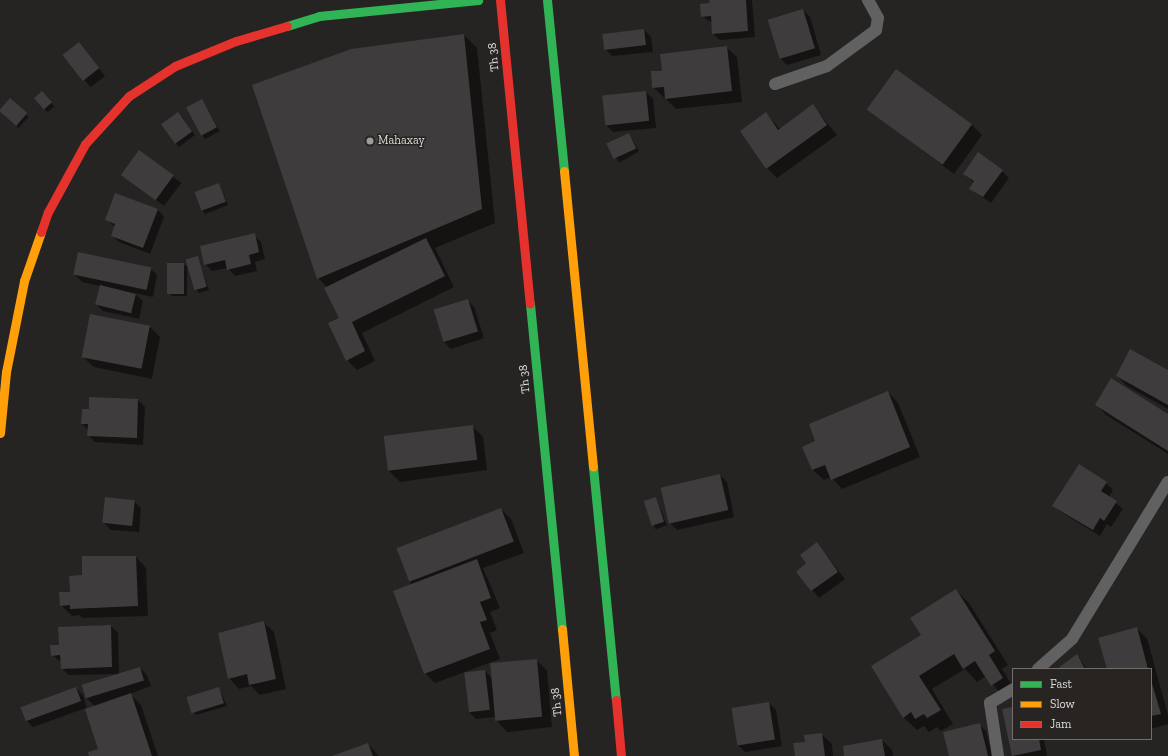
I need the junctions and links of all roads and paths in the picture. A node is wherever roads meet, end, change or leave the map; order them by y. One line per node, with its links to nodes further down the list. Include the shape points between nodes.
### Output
1 (478, 0): 6 (street, via 319,16 236,41 175,66 129,96 86,144 48,212 24,281 6,372)
2 (500, 0): 10 (street, Th 38)
3 (547, 0): 11 (street)
4 (868, 0): 5 (lane, via 878,18 876,30 827,66)
5 (775, 84)
6 (0, 433)
7 (1168, 482): 8 (lane, via 1072,639)
8 (1039, 668)
9 (1012, 690): 12 (lane, via 990,703)
10 (574, 756)
11 (620, 756)
12 (998, 756)

